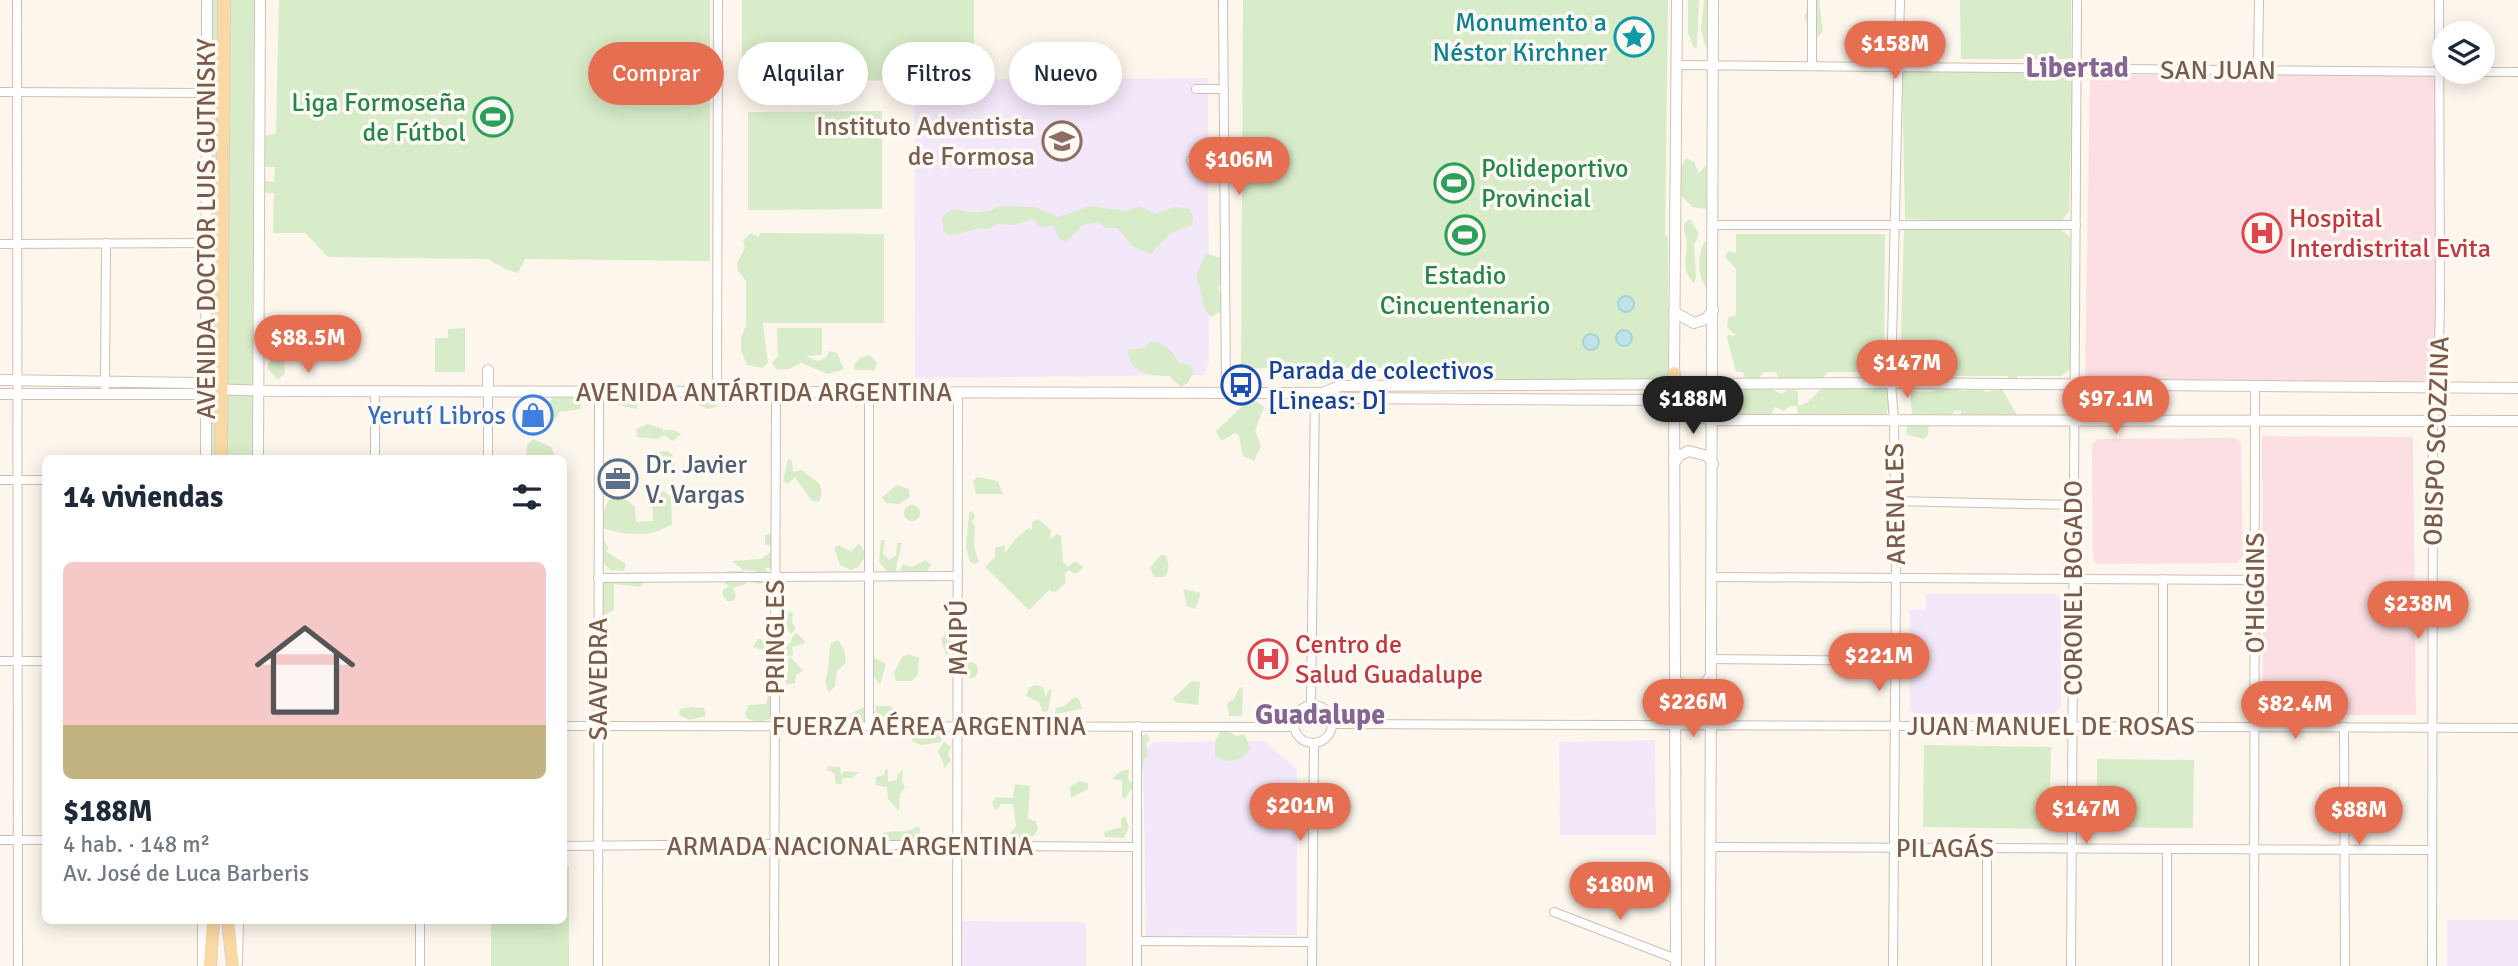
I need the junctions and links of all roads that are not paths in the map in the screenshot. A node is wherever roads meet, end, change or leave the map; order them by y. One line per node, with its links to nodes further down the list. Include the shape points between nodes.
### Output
1 (17, 0): 28 (street)
2 (207, 0): 29 (main road, AVENIDA DOCTOR LUIS GUTNISKY)
3 (223, 0): 53 (main road, AVENIDA DOCTOR LUIS GUTNISKY)
4 (260, 0): 54 (main road, AVENIDA DOCTOR LUIS GUTNISKY)
5 (718, 0): 58 (street)
6 (1223, 0): 26 (street)
7 (1677, 0): 15 (main road)
8 (1713, 0): 16 (main road)
9 (1812, 0): 17 (street)
10 (1900, 0): 18 (street, ARENALES)
11 (2077, 0): 20 (street, CORONEL BOGADO)
12 (2259, 0): 19 (street)
13 (2439, 0): 14 (street, OBISPO SCOZZINA)
14 (2439, 21)
15 (1677, 65): 16 (street, SAN JUAN); 40 (main road)
16 (1713, 65): 17 (street, SAN JUAN); 33 (main road)
17 (1812, 65): 18 (street, SAN JUAN)
18 (1900, 66): 20 (street, SAN JUAN); 32 (street, ARENALES)
19 (2259, 69): 20 (street, SAN JUAN); 21 (street, SAN JUAN)
20 (2077, 71): 34 (street, CORONEL BOGADO)
21 (2432, 72)
22 (2495, 72): 23 (street)
23 (2518, 72)
24 (2439, 84): 50 (street, OBISPO SCOZZINA)
25 (1196, 89): 26 (street)
26 (1224, 89): 31 (street)
27 (0, 92): 28 (street)
28 (16, 92): 29 (street); 38 (street)
29 (206, 93): 36 (main road, AVENIDA DOCTOR LUIS GUTNISKY)
30 (1191, 160): 31 (street, via 1201,176)
31 (1224, 175): 66 (street)
32 (1895, 223): 33 (street); 34 (street); 46 (street, ARENALES)
33 (1713, 225): 39 (main road)
34 (2076, 225): 48 (street, CORONEL BOGADO)
35 (106, 243): 36 (street); 38 (street); 45 (street)
36 (206, 243): 52 (main road, AVENIDA DOCTOR LUIS GUTNISKY)
37 (0, 244): 38 (street)
38 (18, 244): 44 (street)
39 (1713, 310): 40 (main road, via 1694,323); 47 (main road)
40 (1674, 312): 42 (main road)
41 (488, 370): 56 (main road)
42 (1674, 379): 47 (main road, AVENIDA ANTÁRTIDA ARGENTINA); 62 (main road, AVENIDA ANTÁRTIDA ARGENTINA, via 1340,386); 67 (main road)
43 (0, 380): 44 (main road, AVENIDA ANTÁRTIDA ARGENTINA)
44 (18, 380): 45 (main road, AVENIDA ANTÁRTIDA ARGENTINA); 64 (street)
45 (105, 381): 52 (main road, AVENIDA ANTÁRTIDA ARGENTINA, via 195,383); 65 (street)
46 (1891, 383): 47 (main road, AVENIDA ANTÁRTIDA ARGENTINA); 48 (main road, AVENIDA ANTÁRTIDA ARGENTINA); 69 (street, ARENALES)
47 (1713, 385): 68 (main road)
48 (2074, 386): 49 (main road, AVENIDA ANTÁRTIDA ARGENTINA); 70 (street, CORONEL BOGADO)
49 (2255, 387): 50 (main road, AVENIDA ANTÁRTIDA ARGENTINA); 71 (street, O'HIGGINS)
50 (2438, 388): 51 (main road, AVENIDA ANTÁRTIDA ARGENTINA); 72 (street, OBISPO SCOZZINA)
51 (2518, 388)
52 (206, 389): 53 (main road, AVENIDA ANTÁRTIDA ARGENTINA); 65 (main road, AVENIDA ANTÁRTIDA ARGENTINA, via 195,394); 74 (main road, AVENIDA DOCTOR LUIS GUTNISKY)
53 (223, 389): 54 (main road, AVENIDA ANTÁRTIDA ARGENTINA); 75 (main road, AVENIDA DOCTOR LUIS GUTNISKY)
54 (258, 390): 55 (main road, AVENIDA ANTÁRTIDA ARGENTINA); 76 (main road, AVENIDA DOCTOR LUIS GUTNISKY)
55 (375, 391): 56 (main road, AVENIDA ANTÁRTIDA ARGENTINA); 77 (street)
56 (488, 391): 57 (main road, AVENIDA ANTÁRTIDA ARGENTINA); 78 (street)
57 (599, 392): 58 (main road, AVENIDA ANTÁRTIDA ARGENTINA); 90 (street, SAAVEDRA)
58 (717, 392): 59 (main road, AVENIDA ANTÁRTIDA ARGENTINA)
59 (776, 393): 60 (main road, AVENIDA ANTÁRTIDA ARGENTINA); 88 (street, PRINGLES)
60 (869, 393): 61 (main road, AVENIDA ANTÁRTIDA ARGENTINA); 86 (street)
61 (958, 393): 66 (main road, AVENIDA ANTÁRTIDA ARGENTINA); 87 (street, MAIPÚ)
62 (1318, 393): 66 (main road, AVENIDA ANTÁRTIDA ARGENTINA); 67 (main road, AVENIDA ANTÁRTIDA ARGENTINA, via 1341,398 1596,398); 102 (street)
63 (0, 394): 64 (main road, AVENIDA ANTÁRTIDA ARGENTINA)
64 (18, 394): 65 (main road, AVENIDA ANTÁRTIDA ARGENTINA); 82 (street)
65 (104, 394)
66 (1226, 394)
67 (1673, 403): 68 (main road, via 1684,414); 79 (main road)
68 (1714, 420): 69 (main road); 80 (main road)
69 (1895, 420): 70 (main road); 84 (street, ARENALES)
70 (2074, 421): 71 (main road); 85 (street, CORONEL BOGADO)
71 (2255, 421): 72 (main road); 94 (street, O'HIGGINS)
72 (2432, 421): 73 (main road); 118 (street, OBISPO SCOZZINA)
73 (2518, 421)
74 (206, 455)
75 (222, 455)
76 (258, 455)
77 (375, 455)
78 (488, 455)
79 (1674, 464): 80 (main road, via 1688,451 1708,456); 101 (main road)
80 (1713, 464): 89 (main road)
81 (0, 480): 82 (street)
82 (18, 480): 83 (street); 97 (street)
83 (42, 480)
84 (1894, 501): 85 (street); 91 (street, ARENALES)
85 (2074, 505): 92 (street, CORONEL BOGADO)
86 (869, 576): 87 (street); 88 (street); 105 (street)
87 (958, 576): 106 (street, MAIPÚ)
88 (775, 577): 90 (street); 111 (street, PRINGLES)
89 (1712, 577): 91 (street); 95 (main road)
90 (598, 578): 110 (street, SAAVEDRA)
91 (1896, 578): 92 (street); 99 (street, ARENALES)
92 (2073, 579): 93 (street); 113 (street, CORONEL BOGADO)
93 (2163, 579): 94 (street); 114 (street)
94 (2255, 580): 116 (street, O'HIGGINS)
95 (1711, 659): 99 (street); 100 (main road)
96 (0, 661): 97 (street)
97 (18, 661): 98 (street); 122 (street)
98 (42, 661)
99 (1894, 661): 108 (street, ARENALES)
100 (1711, 676): 101 (main road, via 1690,689); 104 (main road)
101 (1675, 680): 107 (main road)
102 (1311, 705): 103 (street, via 1326,710); 115 (street, via 1298,712)
103 (1332, 724): 107 (street); 120 (street, via 1330,734)
104 (1710, 724): 107 (street); 108 (street, JUAN MANUEL DE ROSAS); 129 (main road)
105 (869, 725): 106 (street, FUERZA AÉREA ARGENTINA); 111 (street, FUERZA AÉREA ARGENTINA)
106 (958, 725): 112 (street, FUERZA AÉREA ARGENTINA); 127 (street, MAIPÚ)
107 (1675, 725): 145 (main road)
108 (1894, 725): 113 (street, JUAN MANUEL DE ROSAS); 130 (street, ARENALES)
109 (567, 726): 110 (street, FUERZA AÉREA ARGENTINA)
110 (598, 726): 111 (street, FUERZA AÉREA ARGENTINA); 125 (street, SAAVEDRA)
111 (775, 726): 124 (street, PRINGLES)
112 (1137, 726): 115 (street, FUERZA AÉREA ARGENTINA); 128 (street)
113 (2072, 726): 114 (street, JUAN MANUEL DE ROSAS); 132 (street, CORONEL BOGADO)
114 (2163, 726): 116 (street, JUAN MANUEL DE ROSAS)
115 (1294, 727): 120 (street, via 1301,739)
116 (2255, 727): 117 (street, JUAN MANUEL DE ROSAS); 134 (street, O'HIGGINS)
117 (2344, 727): 118 (street, JUAN MANUEL DE ROSAS); 135 (street)
118 (2432, 728): 119 (street, JUAN MANUEL DE ROSAS); 136 (street, OBISPO SCOZZINA)
119 (2518, 728)
120 (1314, 744): 144 (street)
121 (0, 839): 122 (street)
122 (18, 840): 123 (street); 146 (street)
123 (42, 840)
124 (774, 844): 125 (street, ARMADA NACIONAL ARGENTINA); 127 (street, ARMADA NACIONAL ARGENTINA); 152 (street, PRINGLES)
125 (598, 845): 126 (street, ARMADA NACIONAL ARGENTINA); 151 (street, SAAVEDRA)
126 (567, 846)
127 (958, 846): 128 (street, ARMADA NACIONAL ARGENTINA); 153 (street, MAIPÚ)
128 (1136, 847): 143 (street)
129 (1711, 847): 130 (street, PILAGÁS); 156 (main road)
130 (1894, 848): 131 (street, PILAGÁS); 157 (street, ARENALES)
131 (1987, 848): 132 (street, PILAGÁS); 158 (street)
132 (2071, 849): 133 (street, PILAGÁS); 159 (street, CORONEL BOGADO)
133 (2167, 849): 134 (street, PILAGÁS); 160 (street)
134 (2254, 849): 135 (street, PILAGÁS); 161 (street, O'HIGGINS)
135 (2345, 850): 136 (street, PILAGÁS); 162 (street)
136 (2432, 850): 163 (street, OBISPO SCOZZINA)
137 (1554, 912): 145 (street)
138 (203, 924): 147 (main road)
139 (213, 924): 148 (main road)
140 (229, 924): 149 (main road)
141 (238, 924): 149 (main road)
142 (420, 924): 150 (street)
143 (1136, 941): 144 (street); 154 (street)
144 (1312, 942): 155 (street)
145 (1676, 962)
146 (18, 966)
147 (203, 966)
148 (210, 966)
149 (235, 966)
150 (420, 966)
151 (598, 966)
152 (774, 966)
153 (957, 966)
154 (1137, 966)
155 (1312, 966)
156 (1710, 966)
157 (1894, 966)
158 (1987, 966)
159 (2071, 966)
160 (2167, 966)
161 (2254, 966)
162 (2346, 966)
163 (2432, 966)

